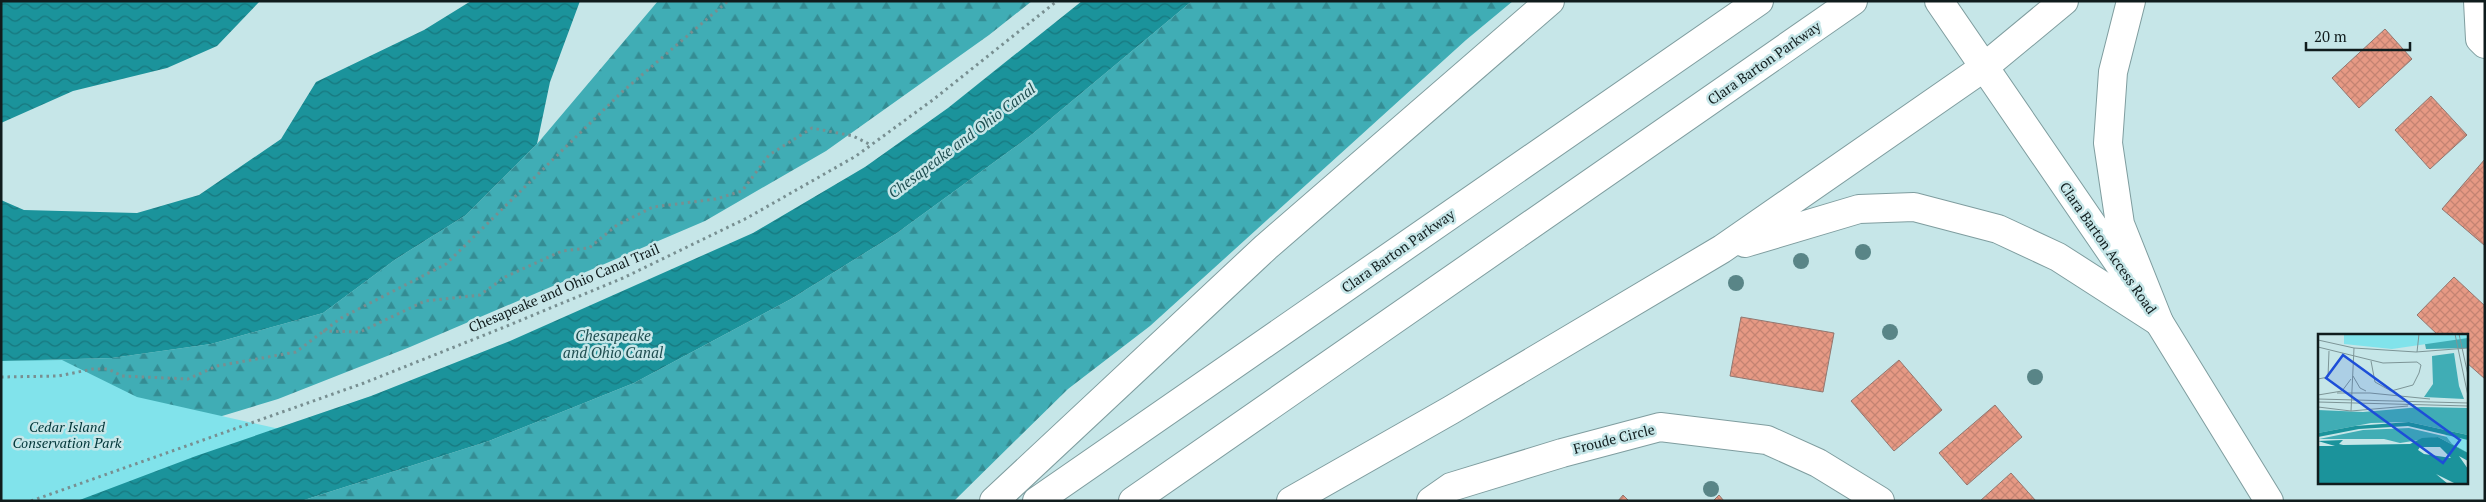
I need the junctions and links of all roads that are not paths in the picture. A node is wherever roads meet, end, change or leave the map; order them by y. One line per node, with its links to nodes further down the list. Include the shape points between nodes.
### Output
1 (1550, 1): 12 (main road, via 1266,248)
2 (1758, 1): 13 (main road, Clara Barton Parkway)
3 (1853, 1): 14 (main road, Clara Barton Parkway)
4 (2064, 1): 9 (main road)
5 (2131, 1): 11 (main road, via 2113,72 2108,143 2120,224)
6 (2478, 1): 8 (main road, via 2480,39)
7 (1946, 10): 9 (main road, Clara Barton Access Road)
8 (2485, 44)
9 (1983, 68): 10 (main road); 11 (main road, Clara Barton Access Road)
10 (1722, 249): 11 (main road, via 1859,209 1914,208 1998,229 2058,258); 15 (main road)
11 (2159, 322): 18 (main road, Clara Barton Access Road)
12 (994, 501)
13 (1037, 501)
14 (1133, 501)
15 (1291, 501)
16 (1431, 501): 17 (main road, Froude Circle, via 1460,484 1562,452 1660,427 1767,440 1818,463)
17 (1880, 501)
18 (2269, 501)

